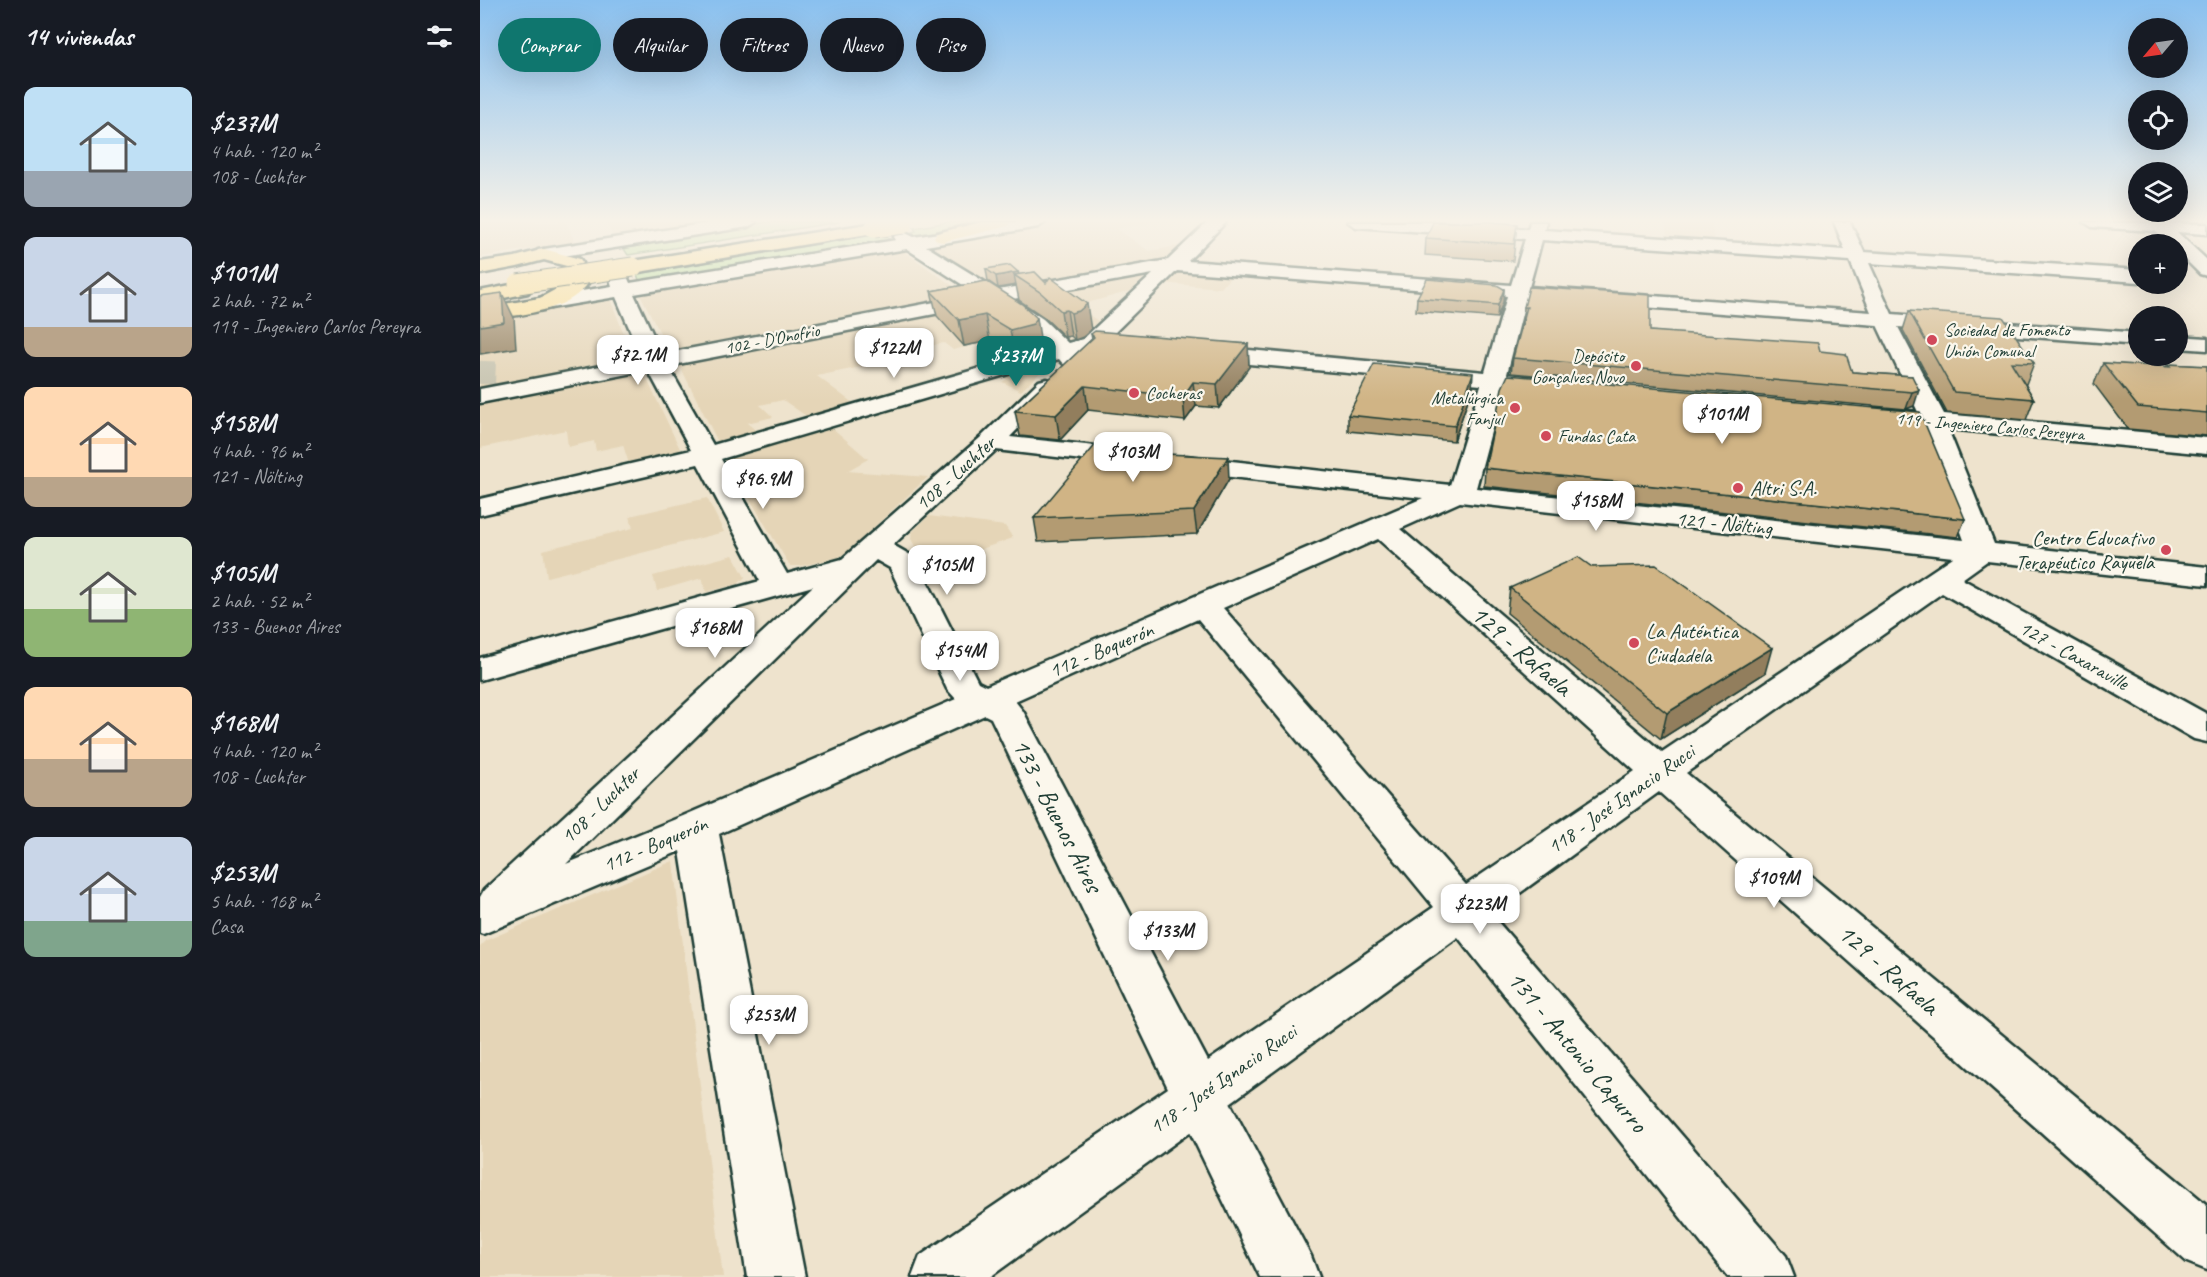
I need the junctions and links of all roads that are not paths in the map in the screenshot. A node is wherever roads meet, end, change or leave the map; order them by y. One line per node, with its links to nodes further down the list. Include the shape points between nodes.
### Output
1 (516, 282): 12 (main road)
2 (517, 282): 16 (main road)
3 (573, 282): 14 (street)
4 (580, 282): 14 (main road, via 567,293)
5 (623, 282): 27 (street)
6 (976, 282): 15 (street)
7 (1077, 282): 15 (street, 102 - D'Onofrio)
8 (1154, 282): 22 (street)
9 (1384, 282): 13 (street, 102 - D'Onofrio)
10 (1520, 282): 13 (street)
11 (1868, 282): 19 (street)
12 (480, 291)
13 (1517, 292): 19 (street, 102 - D'Onofrio); 28 (street)
14 (542, 296): 17 (main road); 18 (main road)
15 (995, 296): 26 (street, via 1056,340); 27 (street, 102 - D'Onofrio)
16 (480, 297)
17 (480, 308)
18 (480, 314)
19 (1884, 319): 20 (street, 102 - D'Onofrio); 32 (street)
20 (2128, 338)
21 (2188, 343): 23 (street)
22 (1091, 344): 24 (street); 26 (street)
23 (2207, 344)
24 (1155, 348)
25 (1179, 351): 28 (street)
26 (1069, 356): 33 (street, 108 - Luchter); 35 (street)
27 (655, 362): 30 (street, 102 - D'Onofrio); 35 (street)
28 (1493, 379): 29 (street); 36 (street, via 1464,485)
29 (1574, 387)
30 (482, 392)
31 (1854, 413): 32 (street, 119 - Ingeniero Carlos Pereyra)
32 (1935, 421): 34 (street, 119 - Ingeniero Carlos Pereyra); 39 (street)
33 (990, 442): 36 (street, 121 - Nölting); 40 (street, 108 - Luchter)
34 (2207, 446)
35 (707, 455): 37 (street); 43 (street)
36 (1458, 494): 38 (street, 112 - Boquerón); 39 (street, 121 - Nölting)
37 (480, 507)
38 (1383, 528): 44 (street, 112 - Boquerón); 48 (street, 129 - Rafaela)
39 (1981, 551): 41 (street, 121 - Nölting); 42 (street, 118 - José Ignacio Rucci)
40 (863, 556): 43 (street); 46 (street, 133 - Buenos Aires, via 903,563 964,689); 51 (street, 108 - Luchter)
41 (2207, 576)
42 (1941, 580): 47 (street, 127 - Caxaraville); 48 (street, 118 - José Ignacio Rucci)
43 (778, 586): 45 (street)
44 (1204, 606): 46 (street, 112 - Boquerón); 50 (street, 131 - Antonio Capurro)
45 (480, 669)
46 (987, 700): 49 (street, 112 - Boquerón); 52 (street, 133 - Buenos Aires, via 1005,711)
47 (2207, 730)
48 (1660, 772): 50 (street, 118 - José Ignacio Rucci); 53 (street, 129 - Rafaela)
49 (697, 826): 51 (street, 112 - Boquerón); 54 (street)
50 (1462, 910): 52 (street, 118 - José Ignacio Rucci); 57 (street, 131 - Antonio Capurro)
51 (482, 918)
52 (1199, 1096): 55 (street, 118 - José Ignacio Rucci); 56 (street, 133 - Buenos Aires)
53 (2207, 1242)
54 (776, 1277)
55 (941, 1277)
56 (1290, 1277)
57 (1765, 1277)

